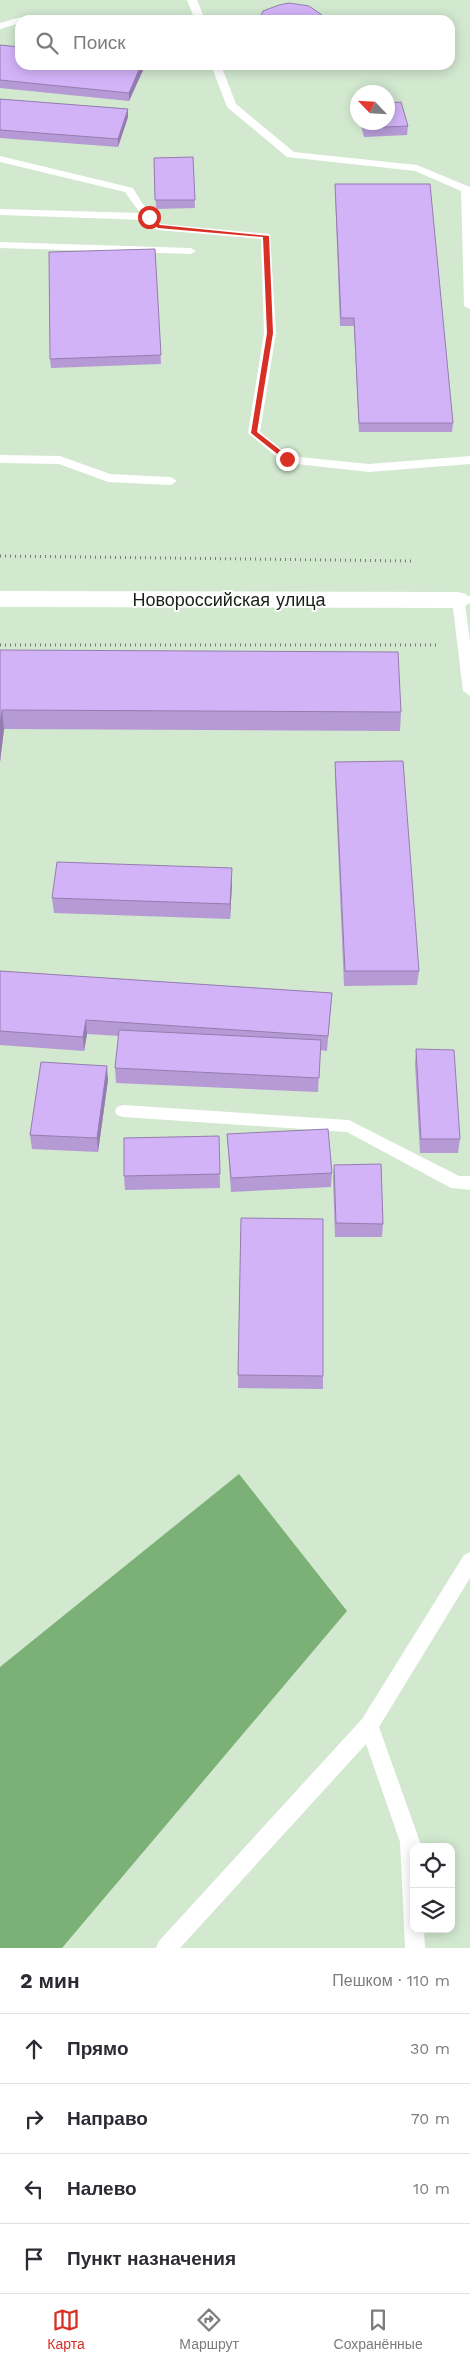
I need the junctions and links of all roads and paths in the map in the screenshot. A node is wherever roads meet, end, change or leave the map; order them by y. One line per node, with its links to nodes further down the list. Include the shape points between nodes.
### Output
1 (192, 0): 2 (lane)
2 (198, 15)
3 (15, 22): 4 (lane)
4 (0, 26)
5 (218, 70): 11 (lane, via 231,106 291,155 417,168 466,189)
6 (0, 159): 8 (lane, via 129,190)
7 (0, 212): 8 (lane)
8 (149, 217): 13 (lane, via 158,226 266,236 270,333 254,433 287,459 370,468)
9 (0, 245): 10 (lane)
10 (191, 251)
11 (470, 306)
12 (0, 459): 14 (lane, via 60,460 108,478)
13 (470, 460)
14 (171, 480)
15 (0, 556): 16 (path)
16 (413, 561)
17 (0, 599): 18 (street, Новороссийская улица)
18 (464, 600): 20 (lane)
19 (0, 645): 20 (path)
20 (464, 646): 21 (lane)
21 (470, 691)
22 (123, 1111): 23 (lane, via 348,1126 457,1183)
23 (470, 1183)
24 (470, 1561): 25 (lane)
25 (369, 1726): 26 (lane, via 410,1842); 28 (lane)
26 (412, 1888)
27 (414, 1933): 29 (lane)
28 (166, 1948)
29 (415, 1948)

